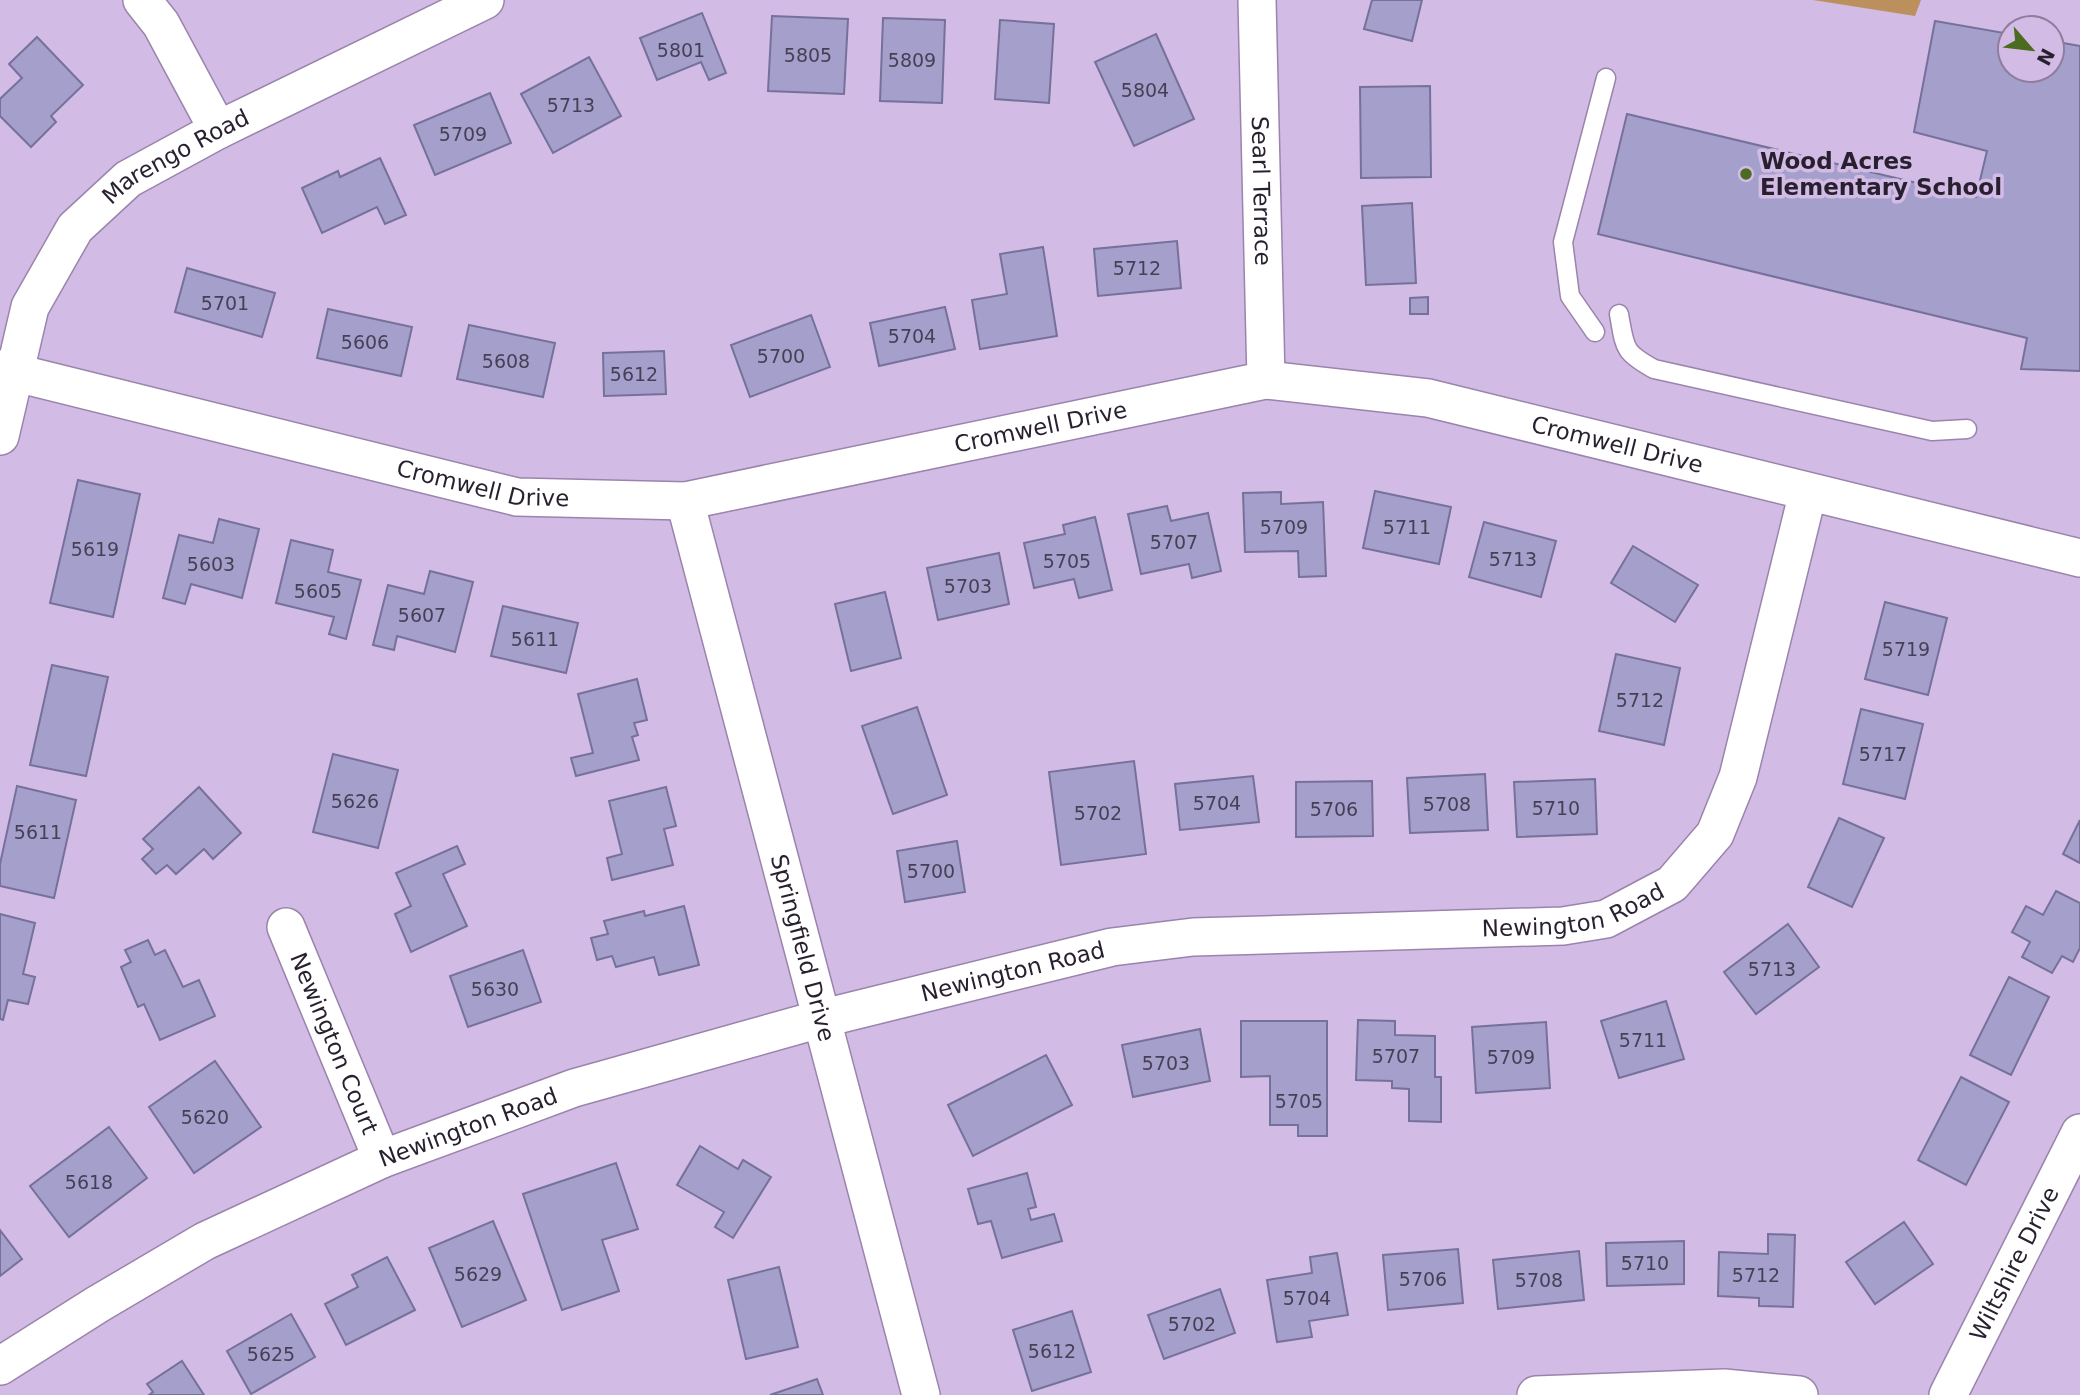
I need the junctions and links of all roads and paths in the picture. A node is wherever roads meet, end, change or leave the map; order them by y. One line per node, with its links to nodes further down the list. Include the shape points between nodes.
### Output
1 (142, 0): 5 (street, via 161,24)
2 (485, 0): 5 (street, Marengo Road)
3 (1257, 0): 9 (street, Searl Terrace)
4 (1606, 78): 7 (lane, via 1563,242 1570,296)
5 (218, 130): 8 (street, Marengo Road, via 128,179 75,228 30,307)
6 (1619, 314): 10 (lane, via 1625,348 1654,369 1932,431)
7 (1595, 332)
8 (8, 371): 11 (street, Marengo Road); 13 (street, Cromwell Drive, via 517,497)
9 (1266, 380): 12 (street, Cromwell Drive, via 1429,398); 13 (street, Cromwell Drive)
10 (1967, 429)
11 (0, 436)
12 (1808, 492): 14 (street, Cromwell Drive); 16 (street, Newington Road, via 1738,778 1716,834 1672,884 1606,919 1563,926 1193,937 1112,947)
13 (685, 501): 16 (street, Springfield Drive)
14 (2077, 550)
15 (286, 927): 18 (street, Newington Court)
16 (820, 1019): 18 (street, Newington Road, via 574,1088); 20 (street, Springfield Drive)
17 (2080, 1133): 23 (street, Wiltshire Drive)
18 (382, 1159): 19 (street, Newington Road, via 205,1241)
19 (0, 1366)
20 (921, 1395)
21 (1536, 1395): 22 (street, via 1724,1388)
22 (1799, 1395)
23 (1948, 1395)

